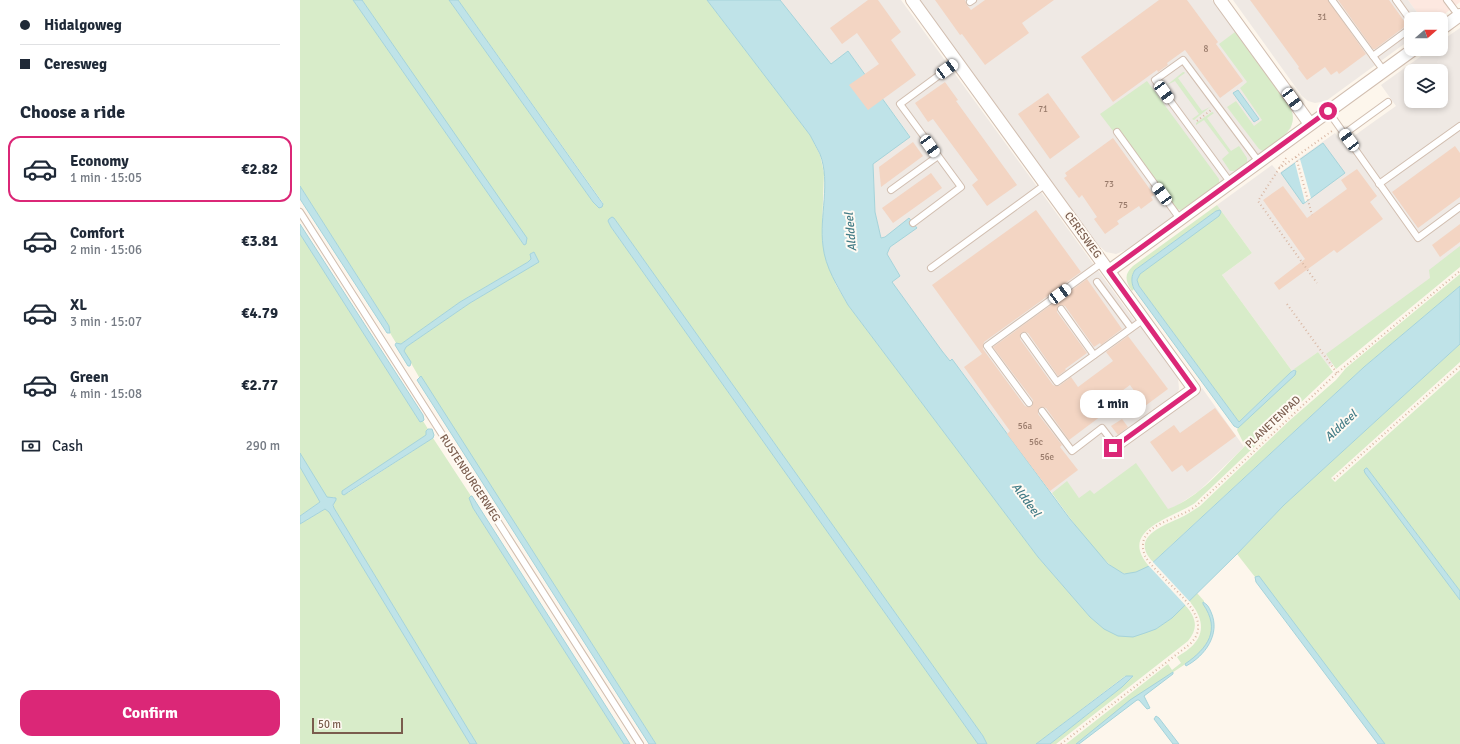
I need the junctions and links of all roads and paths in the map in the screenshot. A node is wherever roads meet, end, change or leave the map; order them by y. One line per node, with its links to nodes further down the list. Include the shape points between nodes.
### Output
1 (912, 0): 12 (street, CERESWEG)
2 (1220, 0): 17 (street)
3 (1332, 0): 10 (lane)
4 (1396, 0): 6 (lane)
5 (1447, 0): 7 (lane)
6 (1405, 12)
7 (1459, 16): 8 (street)
8 (1448, 24)
9 (1404, 33): 10 (lane)
10 (1373, 56): 13 (lane)
11 (1404, 56): 13 (street)
12 (957, 62): 24 (lane, via 900,104); 30 (street, CERESWEG)
13 (1384, 71): 16 (street)
14 (1388, 102): 22 (lane)
15 (1217, 105): 18 (path); 18 (lane, via 1183,60 1155,80); 27 (lane)
16 (1328, 111): 17 (street); 22 (lane)
17 (1310, 124): 23 (street)
18 (1189, 126): 29 (lane)
19 (1460, 126): 31 (lane)
20 (1333, 130): 26 (path)
21 (1117, 132): 36 (lane)
22 (1344, 134): 31 (lane)
23 (1270, 154): 27 (street); 28 (path)
24 (938, 156): 32 (lane); 37 (lane, via 961,187)
25 (1286, 157): 28 (path)
26 (1296, 157): 28 (path); 35 (path)
27 (1259, 162): 29 (street)
28 (1279, 167): 42 (path, via 1258,201)
29 (1230, 182): 36 (street)
30 (1046, 184): 38 (street, CERESWEG); 39 (lane)
31 (1380, 184): 33 (lane, via 1418,238)
32 (891, 190)
33 (1460, 208)
34 (300, 212): 55 (lane, RUSTENBURGERWEG)
35 (1312, 215)
36 (1180, 219): 38 (street)
37 (913, 223)
38 (1106, 267): 45 (street, CERESWEG); 51 (lane, via 987,346)
39 (931, 268)
40 (1460, 270): 50 (path, PLANETENPAD)
41 (1098, 282): 46 (lane)
42 (1317, 283)
43 (1287, 304): 50 (path)
44 (1061, 309): 48 (lane)
45 (1144, 319): 46 (lane); 53 (street, CERESWEG, via 1194,389)
46 (1131, 328): 48 (lane)
47 (1024, 336): 48 (lane, via 1057,382)
48 (1094, 355)
49 (1460, 366): 54 (path)
50 (1337, 373): 56 (path, PLANETENPAD, via 1196,506 1154,527 1148,533 1143,548 1145,556 1192,608 1198,620 1195,638)
51 (1029, 403)
52 (1042, 411): 53 (lane, via 1072,451 1102,428)
53 (1114, 446)
54 (1334, 479)
55 (640, 744)
56 (1061, 744)

